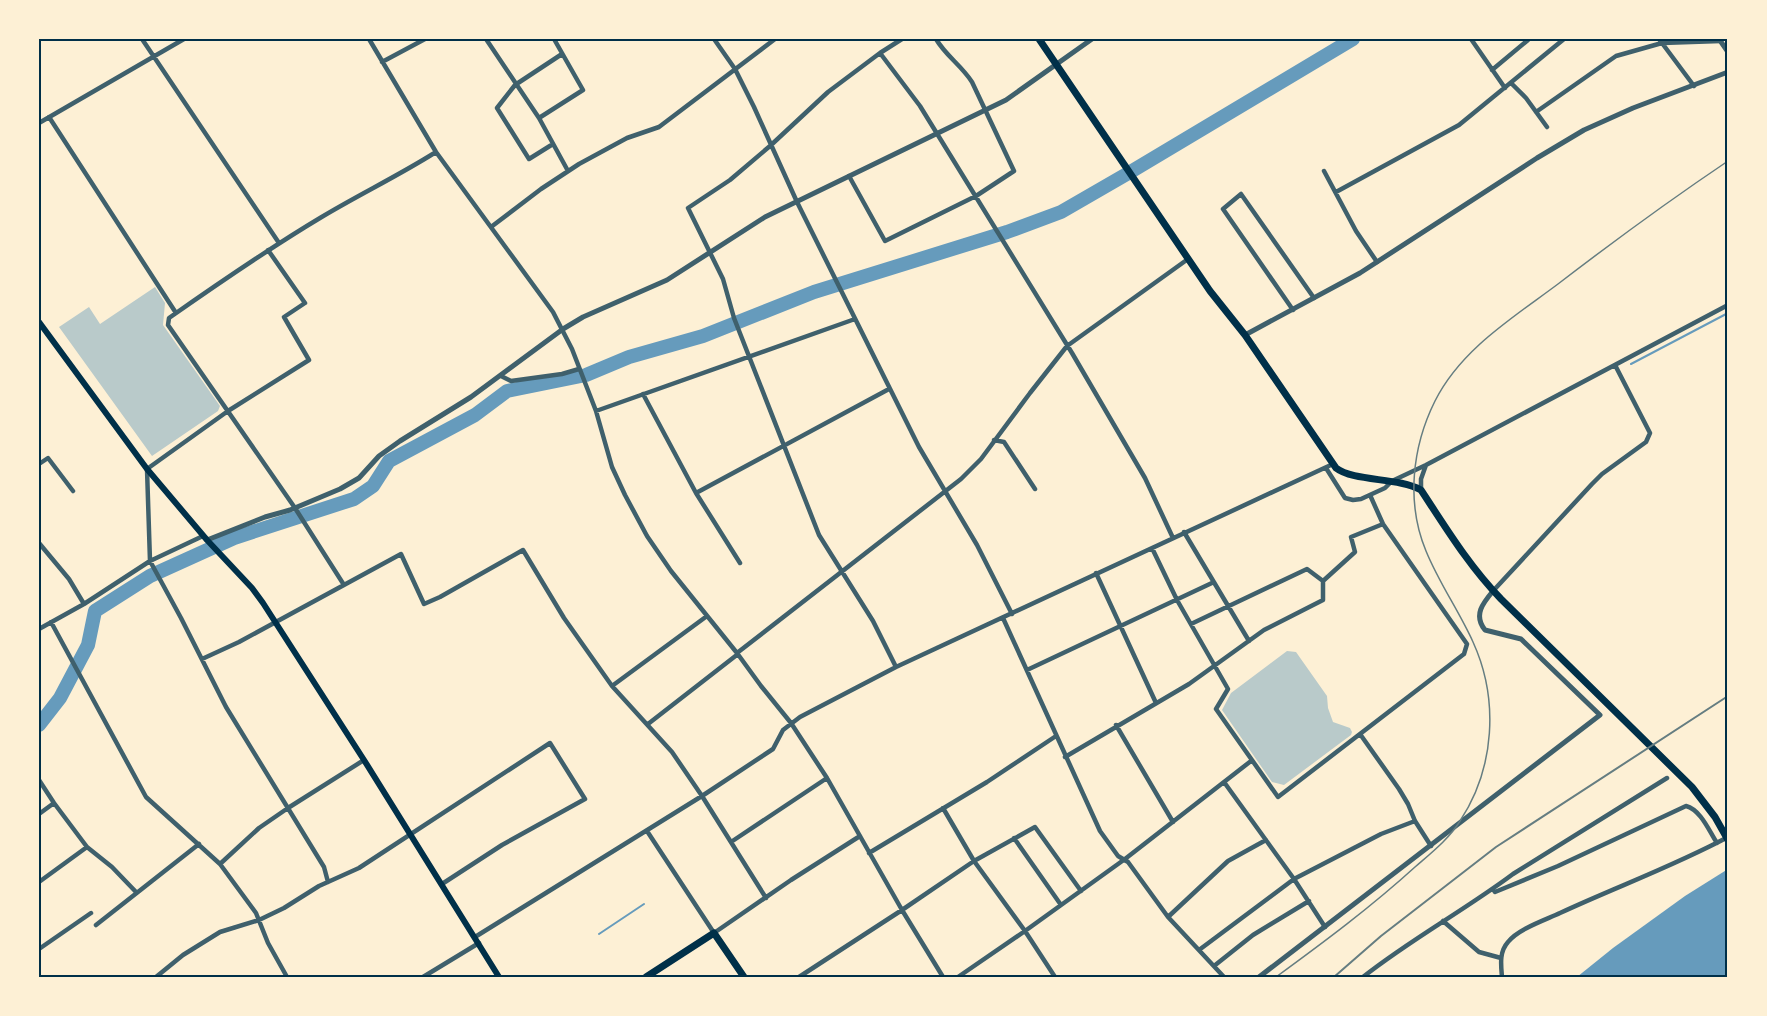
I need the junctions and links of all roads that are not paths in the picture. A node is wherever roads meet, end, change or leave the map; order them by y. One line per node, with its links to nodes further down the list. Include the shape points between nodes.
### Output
1 (142, 39): 22 (street)
2 (184, 39): 22 (street)
3 (369, 39): 23 (street)
4 (425, 39): 17 (street)
5 (486, 39): 29 (street)
6 (554, 39): 21 (street)
7 (714, 39): 25 (street)
8 (775, 39): 25 (street)
9 (902, 39): 20 (street)
10 (936, 39): 32 (street, via 943,52 964,71)
11 (1039, 39): 24 (main road)
12 (1092, 39): 24 (street)
13 (1471, 39): 26 (street)
14 (1564, 39): 28 (street)
15 (1528, 40): 26 (street)
16 (1720, 40): 18 (street); 19 (street)
17 (418, 41): 23 (street)
18 (1660, 41): 30 (street); 33 (street, via 1616,56)
19 (1728, 52)
20 (880, 53): 38 (street); 40 (street, via 828,92)
21 (562, 54): 29 (street); 35 (street, via 583,90)
22 (154, 57): 34 (street); 49 (street)
23 (382, 62): 41 (street)
24 (1056, 64): 32 (street, via 1006,100); 52 (main road)
25 (735, 69): 40 (street); 42 (street, via 658,127 627,138)
26 (1492, 70): 31 (street)
27 (1728, 72): 30 (street)
28 (1511, 83): 31 (street); 33 (street)
29 (515, 85): 35 (street); 39 (street, via 497,108 529,159)
30 (1694, 86): 53 (street, via 1584,130)
31 (1505, 88): 45 (street, via 1459,125)
32 (985, 110): 38 (street); 46 (street, via 1014,171)
33 (1536, 112): 37 (street)
34 (49, 117): 36 (street); 57 (street)
35 (538, 118): 39 (street)
36 (39, 123)
37 (1547, 127)
38 (936, 134): 44 (street); 46 (street)
39 (553, 144): 42 (street)
40 (771, 146): 47 (street); 51 (street, via 688,208)
41 (436, 152): 48 (street); 49 (street)
42 (568, 171): 48 (street)
43 (1324, 171): 45 (street)
44 (849, 176): 46 (street, via 885,241); 47 (street)
45 (1336, 192): 53 (street)
46 (976, 196): 62 (street)
47 (797, 202): 51 (street); 58 (street)
48 (491, 227): 60 (street)
49 (279, 243): 50 (street)
50 (268, 250): 57 (street); 69 (street, via 304,303 284,317 309,360)
51 (710, 252): 60 (street, via 667,280); 63 (street)
52 (1188, 259): 61 (main road); 62 (street)
53 (1377, 262): 54 (street)
54 (1314, 298): 56 (street); 56 (street, via 1241,194 1223,209)
55 (1728, 305): 64 (street)
56 (1293, 310): 61 (street)
57 (176, 313): 69 (street, via 169,318 168,325)
58 (855, 319): 63 (street); 67 (street)
59 (39, 322): 76 (main road)
60 (563, 329): 65 (street); 66 (street)
61 (1245, 335): 75 (main road)
62 (1067, 346): 71 (street); 87 (street, via 1144,478)
63 (749, 356): 68 (street); 72 (street)
64 (1615, 365): 74 (street); 98 (street, via 1650,433 1649,438 1602,474)
65 (579, 369): 66 (street, via 511,381); 70 (street)
66 (501, 376): 84 (street, via 379,456 359,478)
67 (890, 389): 72 (street); 81 (street)
68 (643, 394): 70 (street); 82 (street)
69 (228, 411): 76 (street); 84 (street)
70 (596, 411): 103 (street, via 612,467 630,505 659,554)
71 (994, 440): 78 (street, via 1004,442); 81 (street, via 981,459)
72 (785, 446): 82 (street); 93 (street, via 819,535)
73 (39, 464): 80 (street, via 48,458)
74 (1426, 465): 77 (street); 79 (street)
75 (1330, 466): 77 (main road, via 1346,473); 83 (street, via 1345,498); 86 (street)
76 (147, 469): 88 (main road); 91 (street)
77 (1392, 481): 79 (main road); 83 (street)
78 (1035, 489)
79 (1421, 490): 98 (main road)
80 (73, 491)
81 (946, 491): 93 (street); 102 (street)
82 (696, 494): 92 (street)
83 (1370, 495): 85 (street)
84 (295, 508): 88 (street); 97 (street)
85 (1383, 524): 95 (street, via 1351,537 1355,552); 121 (street, via 1467,644 1464,654)
86 (1184, 532): 87 (street); 96 (street)
87 (1173, 538): 90 (street)
88 (206, 539): 91 (street); 106 (main road, via 252,588)
89 (39, 543): 100 (street)
90 (1152, 548): 94 (street); 99 (street)
91 (150, 561): 100 (street); 112 (street)
92 (740, 563)
93 (842, 571): 111 (street); 113 (street)
94 (1096, 573): 102 (street); 108 (street)
95 (1323, 581): 101 (street, via 1307,569); 110 (street, via 1323,600)
96 (1214, 582): 99 (street); 101 (street)
97 (344, 585): 106 (street); 116 (street, via 401,554 424,604 523,550)
98 (1493, 591): 143 (main road, via 1692,787); 148 (street, via 1479,616 1485,630 1521,639 1600,715)
99 (1178, 600): 107 (street); 108 (street)
100 (84, 604): 105 (street)
101 (1227, 606): 107 (street); 110 (street)
102 (1012, 614): 104 (street)
103 (707, 616): 111 (street); 116 (street)
104 (1004, 618): 113 (street); 115 (street)
105 (51, 622): 109 (street); 146 (street, via 146,797)
106 (275, 622): 112 (street); 124 (main road)
107 (1191, 624): 114 (street)
108 (1121, 627): 115 (street); 117 (street)
109 (39, 629)
110 (1248, 641): 114 (street)
111 (738, 654): 118 (street); 119 (street)
112 (202, 658): 133 (street, via 226,707)
113 (896, 667): 118 (street)
114 (1214, 667): 117 (street); 125 (street, via 1228,689 1216,709)
115 (1027, 670): 122 (street)
116 (612, 686): 119 (street)
117 (1156, 702): 120 (street)
118 (791, 723): 126 (street); 130 (street, via 783,729 773,749)
119 (648, 724): 130 (street)
120 (1116, 725): 123 (street); 138 (street)
121 (1360, 734): 125 (street, via 1278,797); 137 (street, via 1399,789)
122 (1056, 736): 123 (street); 134 (street)
123 (1065, 757): 151 (street, via 1100,831 1118,856)
124 (364, 760): 133 (street); 140 (main road)
125 (1251, 761): 129 (street)
126 (827, 778): 141 (street); 145 (street)
127 (1667, 778): 135 (street)
128 (39, 780): 132 (street)
129 (1224, 782): 138 (street); 144 (street)
130 (702, 796): 139 (street); 145 (street)
131 (1614, 802): 135 (street)
132 (54, 803): 136 (street); 149 (street)
133 (288, 808): 153 (street, via 251,834); 156 (street, via 324,867)
134 (943, 808): 150 (street); 152 (street)
135 (1611, 812): 158 (street)
136 (39, 814)
137 (1415, 821): 148 (street); 154 (street)
138 (1173, 822): 151 (street)
139 (647, 831): 172 (street); 173 (street)
140 (411, 834): 156 (street, via 359,868); 157 (main road); 157 (street, via 550,743 585,799)
141 (860, 836): 150 (street); 161 (street)
142 (1014, 838): 152 (street); 159 (street, via 1035,827); 163 (street)
143 (1728, 838): 147 (street)
144 (1266, 840): 154 (street); 166 (street, via 1228,861)
145 (731, 842): 161 (street)
146 (199, 843): 153 (street); 160 (street)
147 (1717, 843): 158 (street, via 1696,811 1686,806 1546,872 1495,892); 176 (street, via 1521,932 1508,940)
148 (1431, 846): 170 (street)
149 (87, 847): 155 (street); 160 (street)
150 (869, 853): 164 (street)
151 (1125, 859): 159 (street); 166 (street)
152 (974, 861): 164 (street); 171 (street)
153 (220, 864): 167 (street)
154 (1294, 879): 162 (street); 175 (street)
155 (39, 882)
156 (328, 882): 167 (street)
157 (442, 884): 173 (main road)
158 (1493, 889): 168 (street)
159 (1081, 891): 163 (street)
160 (136, 892): 169 (street)
161 (766, 898): 172 (street)
162 (1308, 901): 170 (street); 177 (street, via 1253,935)
163 (1061, 905): 171 (street)
164 (902, 910): 185 (street); 186 (street)
165 (91, 913): 174 (street)
166 (1168, 917): 175 (street)
167 (259, 920): 179 (street, via 220,932); 180 (street)
168 (1443, 921): 176 (street, via 1479,952); 191 (street)
169 (96, 925)
170 (1325, 928): 190 (street)
171 (1025, 931): 187 (street); 188 (street)
172 (714, 933): 178 (main road); 184 (main road)
173 (477, 940): 181 (street); 182 (main road)
174 (39, 949)
175 (1199, 950): 177 (street)
176 (1501, 958): 192 (street)
177 (1214, 966): 189 (street)
178 (657, 974): 183 (main road)
179 (156, 977)
180 (287, 977)
181 (423, 977)
182 (499, 977)
183 (646, 977)
184 (744, 977)
185 (799, 977)
186 (943, 977)
187 (958, 977)
188 (1055, 977)
189 (1224, 977)
190 (1259, 977)
191 (1363, 977)
192 (1502, 977)

